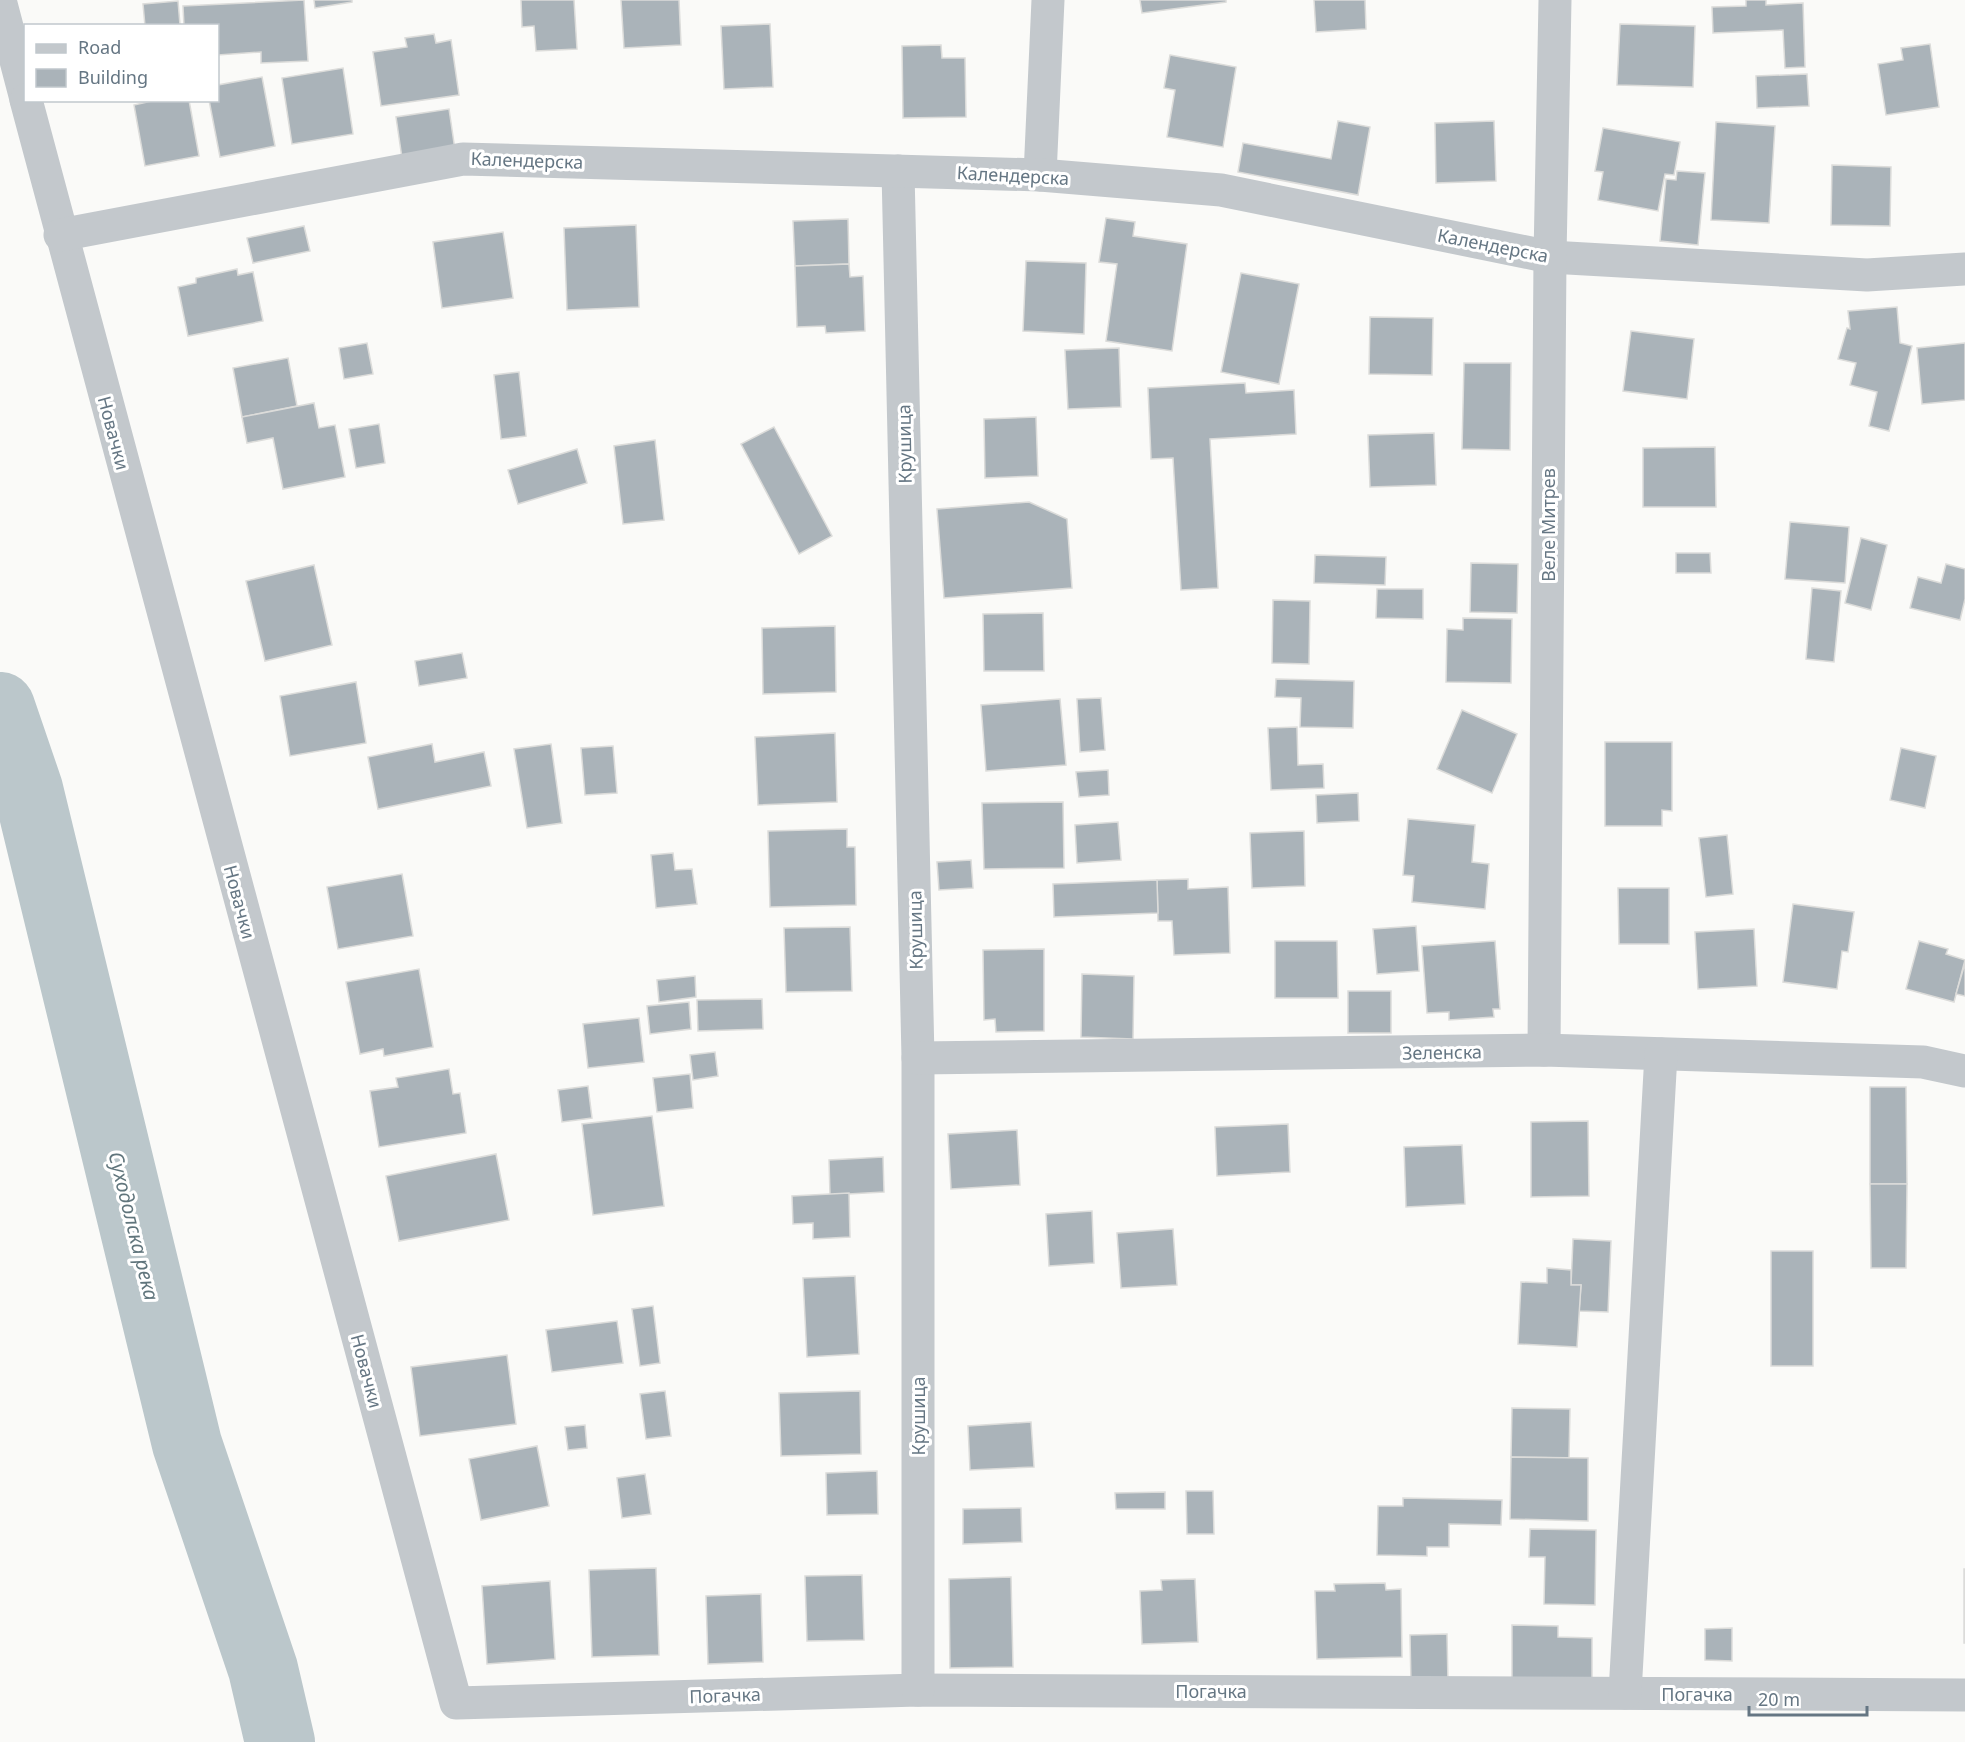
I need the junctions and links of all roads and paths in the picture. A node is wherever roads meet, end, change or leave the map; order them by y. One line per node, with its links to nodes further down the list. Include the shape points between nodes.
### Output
1 (0, 0): 4 (street, Новачки)
2 (1048, 0): 7 (street)
3 (1555, 0): 9 (street, Веле Митрев)
4 (24, 92)
5 (27, 102): 8 (street, Новачки)
6 (898, 171): 7 (street, Календерска); 8 (street, Календерска, via 463,159); 13 (street, Крушица)
7 (1040, 175): 9 (street, Календерска, via 1221,190)
8 (60, 235): 18 (street, Новачки)
9 (1550, 257): 10 (street, Календерска, via 1867,275); 11 (street, Веле Митрев)
10 (1965, 268)
11 (1544, 1050): 12 (street, Зеленска); 13 (street, Зеленска)
12 (1661, 1054): 14 (street, Зеленска, via 1923,1062); 16 (street)
13 (918, 1058): 15 (street, Крушица)
14 (1965, 1071)
15 (918, 1690): 16 (street, Погачка); 18 (street, Погачка)
16 (1625, 1693): 17 (street, Погачка)
17 (1965, 1695)
18 (456, 1702)

